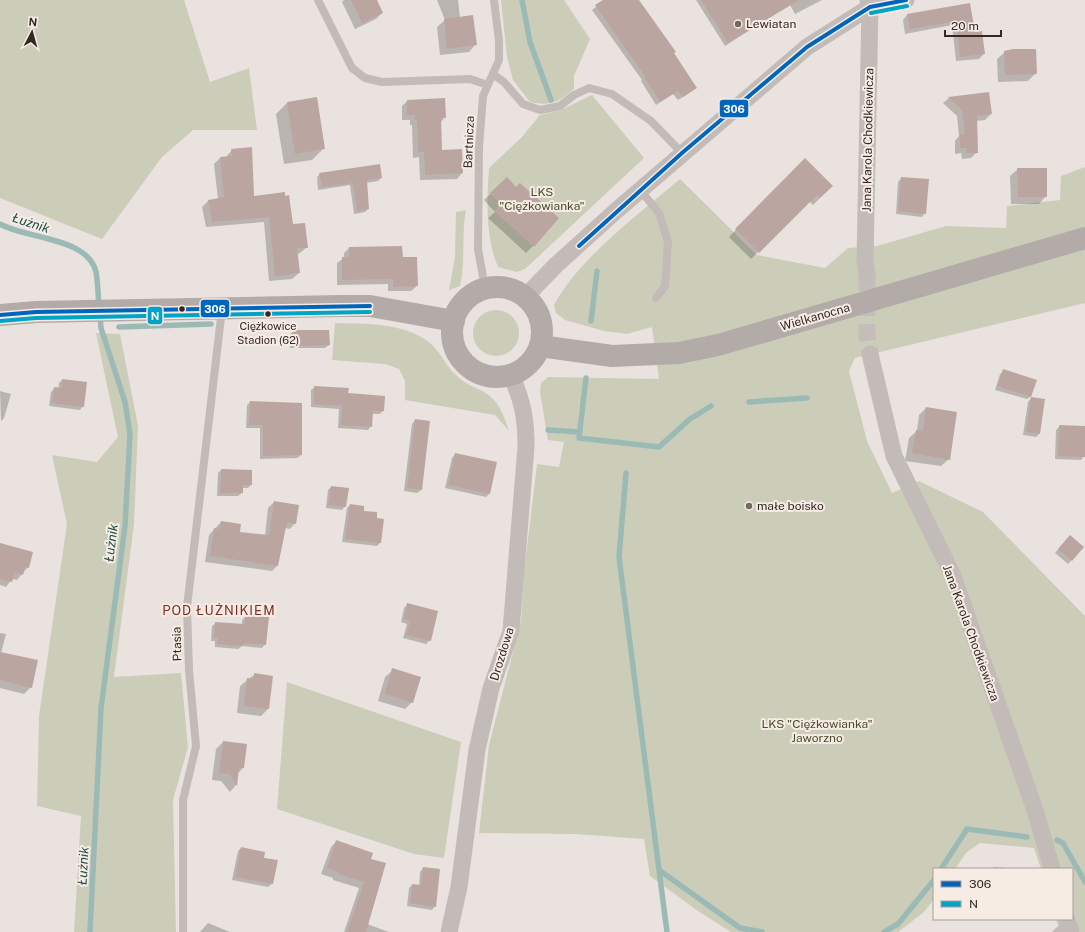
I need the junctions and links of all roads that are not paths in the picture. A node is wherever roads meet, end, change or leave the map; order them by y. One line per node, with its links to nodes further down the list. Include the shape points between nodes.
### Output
1 (318, 0): 6 (lane, via 352,68 364,78 382,82 470,79)
2 (494, 0): 5 (lane, Bartnicza, via 499,41 499,60)
3 (906, 0): 4 (street)
4 (869, 4): 7 (street, via 807,47); 10 (street, Jana Karola Chodkiewicza)
5 (494, 74): 6 (lane, Bartnicza); 7 (lane, via 523,104 540,110 560,106 589,88 612,94 651,121)
6 (488, 85): 11 (lane, Bartnicza, via 483,96 479,147 478,249)
7 (682, 153): 8 (street)
8 (640, 190): 12 (street, via 556,265); 13 (lane, via 659,213 668,242 665,286)
9 (1085, 238): 17 (street, Wielkanocna, via 725,343 687,351 645,356 612,356)
10 (866, 274)
11 (485, 288): 12 (street, via 511,289); 16 (street, via 466,300)
12 (525, 297): 17 (street, via 534,306 540,319)
13 (656, 298)
14 (222, 308): 15 (street); 16 (street, via 370,306); 21 (lane, Ptasia, via 187,607 189,670 196,746 183,800)
15 (0, 314)
16 (454, 321): 19 (street, via 453,339 457,352 464,362 485,376)
17 (540, 346): 19 (street, via 534,359)
18 (870, 354): 20 (street, Jana Karola Chodkiewicza, via 894,456 953,576 1036,813)
19 (511, 375): 22 (street, Drozdowa, via 522,400 526,420 511,630 491,688 476,750 459,887)
20 (1052, 868)
21 (183, 932)
22 (449, 932)

